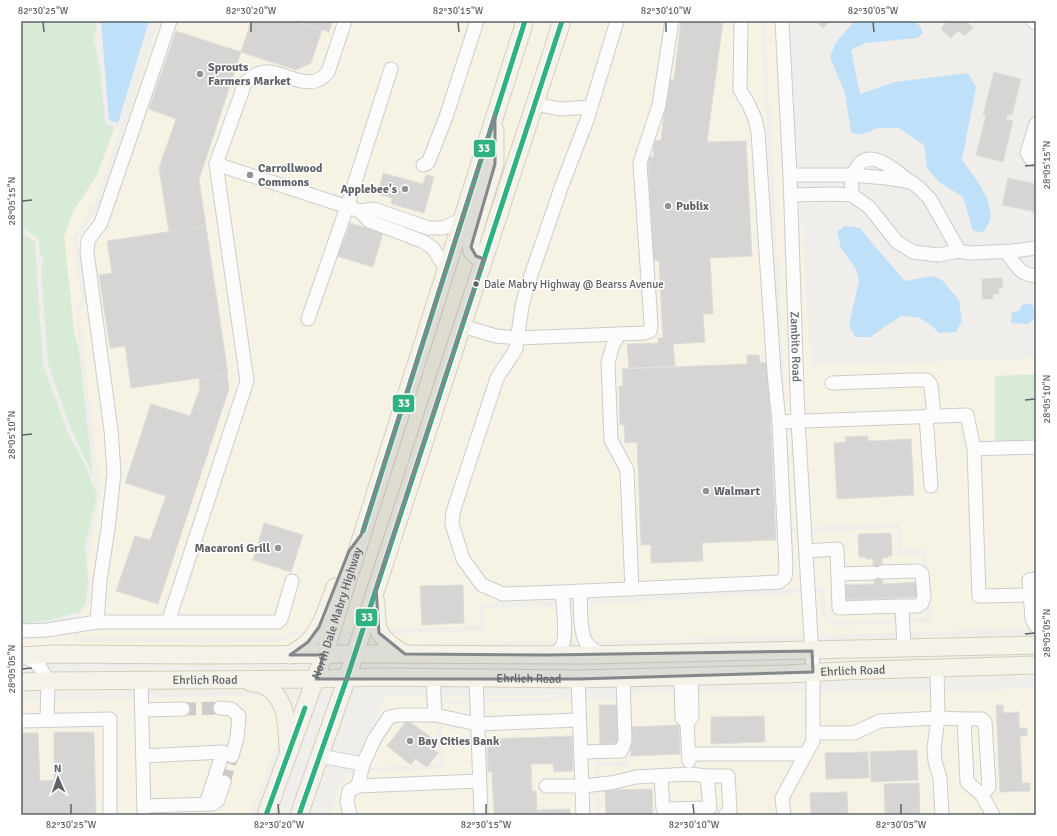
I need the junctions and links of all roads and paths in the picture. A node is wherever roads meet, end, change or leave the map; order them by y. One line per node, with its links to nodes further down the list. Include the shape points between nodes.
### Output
1 (170, 21): 56 (street, via 101,223 88,240 86,253 111,430 114,473)
2 (344, 21): 18 (street, via 328,72 323,78 303,82 269,71 252,76 245,83)
3 (477, 21): 19 (street, via 446,117 431,157 428,163)
4 (525, 21): 15 (main road, North Dale Mabry Highway)
5 (562, 21): 13 (main road)
6 (616, 21): 14 (street)
7 (672, 21): 36 (street, via 659,105 640,163 650,331)
8 (741, 21): 41 (street, via 740,90 752,112 758,132)
9 (782, 21): 20 (street, Zambito Road)
10 (1033, 21): 11 (street)
11 (1036, 23)
12 (391, 69): 25 (street)
13 (535, 104): 14 (street, via 560,109); 31 (main road)
14 (591, 107): 37 (street, via 528,284)
15 (495, 114): 27 (main road, North Dale Mabry Highway); 31 (main road, via 496,164 471,247 476,256)
16 (1036, 124): 17 (street, via 1027,153 1030,159)
17 (1036, 160)
18 (216, 164): 25 (street); 57 (street, via 247,381)
19 (423, 165)
20 (790, 175): 21 (street); 23 (street, Zambito Road)
21 (852, 175): 22 (street); 22 (street, via 859,163 878,159); 24 (street)
22 (911, 182): 29 (street, via 930,200)
23 (791, 195): 24 (street); 40 (street, Zambito Road)
24 (852, 195): 29 (street, via 869,207 897,242 913,252 938,255)
25 (346, 206): 26 (street); 34 (street)
26 (360, 211): 27 (street, via 374,209 428,228 443,228); 32 (street, via 369,221 422,241 433,248)
27 (461, 220): 32 (main road, North Dale Mabry Highway)
28 (1036, 248): 30 (street)
29 (959, 251): 30 (street)
30 (1007, 252): 33 (street, via 1022,272)
31 (484, 259): 35 (main road)
32 (446, 269): 45 (main road, North Dale Mabry Highway)
33 (1036, 275)
34 (308, 319)
35 (462, 326): 37 (street, via 496,336); 50 (main road)
36 (620, 334): 37 (street); 51 (street, via 613,345 608,362 611,440 627,470)
37 (518, 338): 53 (street, via 514,354 497,378 453,512 452,524 463,559 482,585 503,594)
38 (832, 383): 39 (street, via 927,380 931,385)
39 (930, 416): 40 (street); 43 (street, via 966,415); 44 (street)
40 (798, 421): 41 (street); 46 (street, Zambito Road)
41 (779, 422): 51 (street, via 785,577 779,582)
42 (1036, 447): 43 (street)
43 (974, 449): 54 (street, via 978,596)
44 (931, 486)
45 (361, 535): 65 (main road, via 349,551 319,627 308,642); 66 (main road, North Dale Mabry Highway)
46 (806, 551): 47 (street, via 837,549); 62 (street, Zambito Road)
47 (838, 574): 55 (street, via 839,608); 55 (street, via 918,571 922,574 922,602 918,606)
48 (1036, 579): 54 (street, via 1029,580)
49 (292, 581): 57 (street, via 278,622)
50 (376, 587): 63 (main road); 64 (main road, via 376,620 379,633 391,646)
51 (632, 589): 52 (street)
52 (580, 591): 53 (street); 68 (street, via 586,643)
53 (562, 592): 67 (street, via 564,641 558,651)
54 (1030, 595): 58 (street, via 1032,619)
55 (902, 606): 61 (street)
56 (97, 622): 57 (street); 59 (street, via 47,630)
57 (168, 622)
58 (1036, 626)
59 (21, 631)
60 (1036, 645): 61 (main road, Ehrlich Road)
61 (904, 649): 62 (main road, Ehrlich Road)
62 (812, 651): 68 (main road, Ehrlich Road); 72 (street, Zambito Road)
63 (354, 654): 64 (main road, Ehrlich Road); 66 (main road, Ehrlich Road); 75 (main road)
64 (405, 654): 67 (main road, Ehrlich Road)
65 (290, 655): 66 (main road, Ehrlich Road); 69 (main road, Ehrlich Road)
66 (324, 655): 79 (main road, North Dale Mabry Highway)
67 (546, 655): 68 (main road, Ehrlich Road)
68 (604, 655)
69 (24, 656): 82 (street, via 40,667)
70 (1036, 665): 71 (main road, Ehrlich Road)
71 (937, 668): 72 (main road, Ehrlich Road); 88 (street)
72 (812, 672): 73 (main road, Ehrlich Road); 94 (street, Zambito Road)
73 (686, 676): 77 (main road, Ehrlich Road); 96 (street, via 682,718 687,723)
74 (433, 677): 75 (main road, Ehrlich Road); 76 (main road, Ehrlich Road); 87 (street)
75 (347, 678): 79 (main road, Ehrlich Road); 101 (main road)
76 (476, 678): 80 (main road, Ehrlich Road); 93 (street)
77 (623, 678): 80 (main road, Ehrlich Road); 95 (street, via 625,741 621,751)
78 (239, 679): 79 (main road, Ehrlich Road); 81 (main road, Ehrlich Road); 98 (main road, via 264,686 276,694 287,723)
79 (316, 679): 98 (main road, North Dale Mabry Highway)
80 (578, 679): 91 (street)
81 (142, 680): 82 (main road, Ehrlich Road); 86 (street)
82 (48, 681): 83 (main road, Ehrlich Road); 90 (street)
83 (21, 682)
84 (220, 708): 100 (street, via 231,709 239,716)
85 (183, 709): 86 (street)
86 (142, 710): 99 (street)
87 (435, 715): 93 (street); 102 (street, via 389,717 375,738)
88 (938, 718): 89 (street); 94 (street, via 880,721 854,733); 121 (street, via 934,761 940,778)
89 (964, 719): 110 (street, via 967,782); 110 (street, via 982,719 985,722 988,787)
90 (47, 720): 92 (street); 113 (street, via 110,719)
91 (579, 720): 93 (street); 95 (street)
92 (21, 721)
93 (477, 724): 106 (street)
94 (813, 733): 97 (street, Zambito Road)
95 (580, 752): 109 (street)
96 (689, 754): 97 (street); 103 (street)
97 (806, 754): 120 (street, Zambito Road, via 782,798)
98 (288, 755): 114 (main road, North Dale Mabry Highway)
99 (143, 756): 111 (street); 111 (street, via 223,752 219,778 206,804)
100 (232, 756)
101 (320, 756): 102 (street); 115 (main road)
102 (363, 764): 107 (street)
103 (690, 774): 104 (street); 105 (street)
104 (661, 776): 109 (street, via 636,777); 112 (street, via 663,809)
105 (707, 776): 112 (street); 119 (street, via 728,776 730,810)
106 (479, 781): 107 (street); 117 (street)
107 (358, 786): 116 (street, via 348,791)
108 (546, 786): 109 (street)
109 (582, 786): 118 (street)
110 (982, 795): 122 (street)
111 (144, 811)
112 (713, 812)
113 (110, 815)
114 (266, 815)
115 (299, 815)
116 (350, 815)
117 (481, 815)
118 (583, 815)
119 (726, 815)
120 (784, 815)
121 (942, 815)
122 (993, 815)

